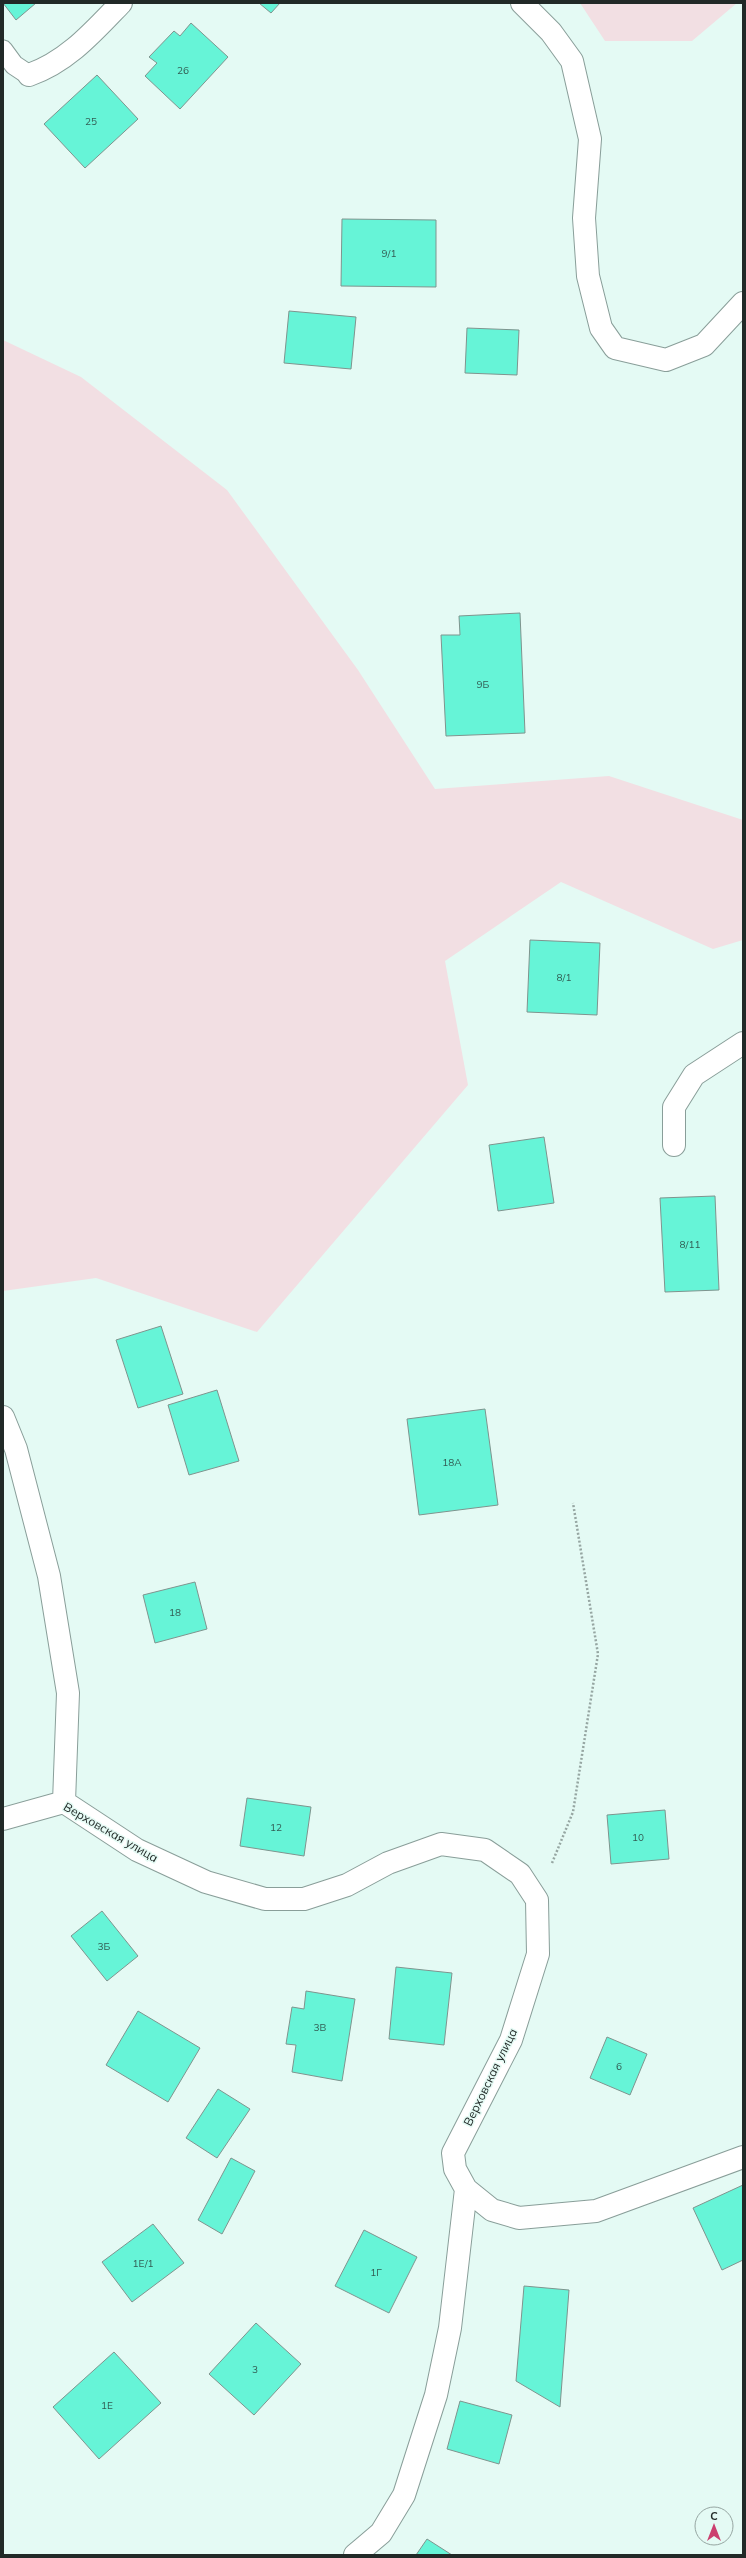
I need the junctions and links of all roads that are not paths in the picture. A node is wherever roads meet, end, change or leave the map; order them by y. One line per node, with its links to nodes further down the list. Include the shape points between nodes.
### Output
1 (121, 3): 4 (street, via 81,45 46,69)
2 (522, 3): 5 (street, via 551,32 572,61 590,139 584,218 588,276 600,328 615,348 666,360 704,345)
3 (3, 50): 4 (lane, via 14,65)
4 (29, 75)
5 (743, 303)
6 (743, 1043): 7 (street, via 694,1075 674,1107)
7 (674, 1144)
8 (3, 1418): 9 (street, via 16,1449 49,1576 68,1693)
9 (64, 1802): 10 (street, Верховская улица); 12 (street, Верховская улица, via 137,1850 206,1882 265,1900 304,1899 347,1885 388,1863 441,1844 485,1850 520,1874 537,1900 538,1954 511,2040 454,2153 455,2169)
10 (3, 1819)
11 (743, 2157): 12 (street, Верховская улица, via 596,2211 519,2218 492,2210)
12 (466, 2189): 13 (street, via 450,2328 436,2395 404,2495 381,2533)
13 (355, 2555)

